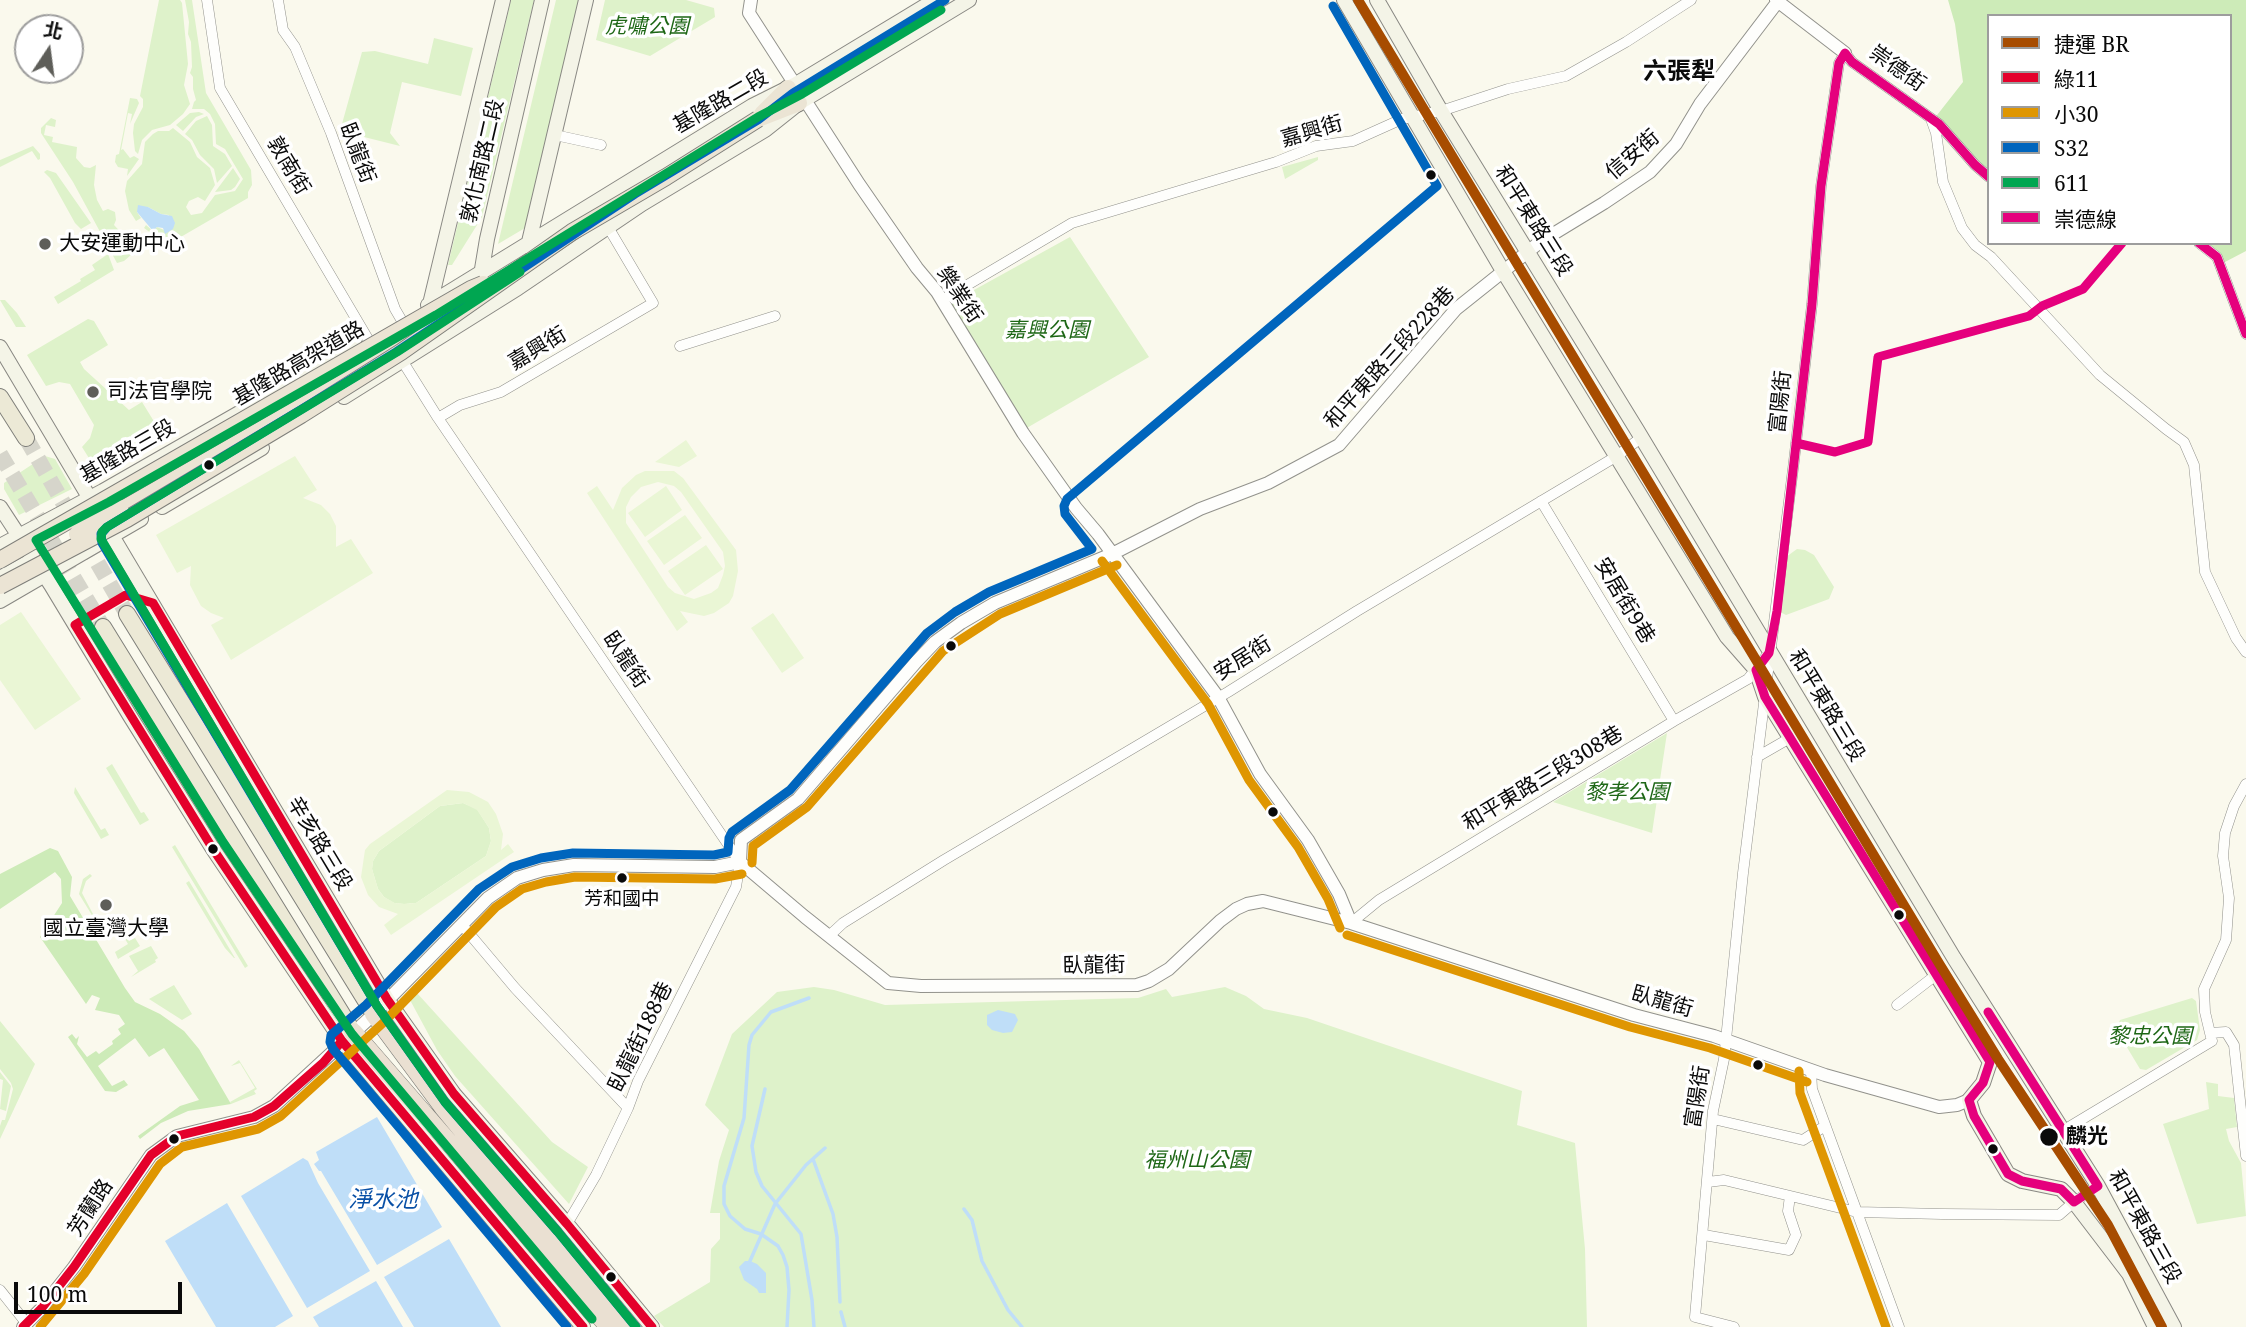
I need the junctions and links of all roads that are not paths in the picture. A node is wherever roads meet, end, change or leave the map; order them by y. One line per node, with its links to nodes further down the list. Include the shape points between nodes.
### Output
1 (207, 0): 36 (street, 敦南街, via 220,88)
2 (278, 0): 33 (street, 臥龍街, via 283,30 295,47 331,133)
3 (503, 0): 31 (main road, 敦化南路二段)
4 (542, 0): 28 (main road, 敦化南路二段)
5 (586, 0): 20 (main road)
6 (751, 0): 14 (street, 樂業街, via 749,13)
7 (935, 0): 14 (main road, 基隆路二段)
8 (969, 0): 15 (main road, 基隆路二段)
9 (1344, 0): 17 (main road, 和平東路三段)
10 (1377, 0): 16 (main road, 和平東路三段)
11 (1691, 0): 16 (street, 嘉興街, via 1566,76)
12 (1778, 1): 13 (street, 崇德街); 26 (street, 信安街, via 1700,104 1676,144 1650,172)
13 (1845, 53): 19 (street, 崇德街); 63 (street, 富陽街, via 1839,63 1821,186 1812,304)
14 (792, 86): 15 (street, 樂業街); 18 (highway, 基隆路高架道路); 24 (main road, 基隆路二段)
15 (803, 101): 18 (highway, 基隆路高架道路); 23 (main road, 基隆路二段, via 765,130); 30 (street, 樂業街)
16 (1441, 111): 17 (street, 嘉興街); 26 (main road, 和平東路三段)
17 (1411, 116): 27 (main road, 和平東路三段); 30 (street, 嘉興街, via 1353,141 1316,146 1072,223)
18 (758, 118): 29 (highway, 基隆路高架道路, bridge, via 572,232)
19 (1931, 119): 22 (street, 崇德街); 62 (street, via 1943,182 1962,228 1975,245 2100,375 2185,442 2194,465 2205,572)
20 (555, 135): 21 (street); 24 (main road)
21 (601, 145)
22 (1987, 175)
23 (608, 228): 29 (main road, 基隆路二段); 41 (street, 嘉興街, via 653,303 501,392 460,405)
24 (529, 243): 28 (main road, 基隆路三段); 29 (main road)
25 (2202, 245): 35 (street, via 2217,257)
26 (1528, 252): 27 (street, 信安街); 42 (main road, 和平東路三段)
27 (1503, 271): 44 (main road, 和平東路三段); 52 (street, 和平東路三段228巷, via 1456,309 1339,445 1268,483 1200,509)
28 (481, 278): 31 (main road, 基隆路三段); 34 (main road, 敦化南路二段, via 475,304); 48 (highway, via 432,320)
29 (515, 280): 34 (main road); 54 (highway, 基隆路高架道路, bridge, via 471,289); 58 (highway, 基隆路高架道路, bridge, via 127,519)
30 (942, 300): 52 (street, 樂業街, via 1023,433)
31 (430, 304): 33 (main road, 基隆路三段)
32 (775, 316): 37 (street)
33 (401, 321): 36 (main road, 基隆路三段)
34 (458, 326): 39 (main road)
35 (2246, 334)
36 (368, 340): 45 (main road, 基隆路三段)
37 (680, 346)
38 (0, 347): 45 (main road, 辛亥路三段)
39 (403, 362): 41 (street, 臥龍街); 50 (main road)
40 (0, 397): 43 (main road)
41 (438, 418): 71 (street, 臥龍街)
42 (1642, 437): 44 (street, 安居街); 63 (main road, 和平東路三段)
43 (26, 438)
44 (1617, 456): 46 (street, 安居街); 64 (main road, 和平東路三段, via 1727,637)
45 (89, 498): 49 (main road, 基隆路三段); 50 (main road, 辛亥路三段)
46 (1541, 501): 65 (street, 安居街); 67 (street, 安居街9巷)
47 (0, 508): 49 (main road)
48 (120, 508): 55 (highway, bridge); 57 (highway, bridge)
49 (18, 536): 51 (main road, 基隆路三段); 53 (main road)
50 (113, 537): 56 (main road); 76 (main road, 辛亥路三段)
51 (0, 546)
52 (1112, 554): 65 (street, 樂業街); 71 (street, 和平東路三段228巷, via 995,603 935,642 798,799 741,840)
53 (34, 559): 56 (main road); 57 (main road)
54 (0, 560)
55 (0, 567)
56 (45, 576): 59 (main road); 80 (main road, via 213,849)
57 (0, 579)
58 (0, 586)
59 (0, 601)
60 (127, 614): 78 (main road)
61 (103, 627): 80 (main road, via 341,1013)
62 (2246, 652)
63 (1769, 653): 64 (street, 和平東路三段308巷); 66 (street, 富陽街); 81 (main road, 和平東路三段)
64 (1756, 670): 66 (main road, 和平東路三段); 67 (street, 和平東路三段308巷)
65 (1218, 697): 72 (street, 樂業街, via 1260,774 1308,840); 74 (street, 安居街, via 932,867)
66 (1765, 697): 68 (main road, 和平東路三段); 69 (street, 富陽街)
67 (1674, 721): 72 (street, 和平東路三段308巷, via 1379,900)
68 (1790, 738): 69 (street); 75 (main road, 和平東路三段)
69 (1757, 757): 82 (street, 富陽街)
70 (2246, 784): 79 (street, via 2225,833 2226,940 2204,989)
71 (740, 862): 73 (street, 芳蘭路, via 715,867 575,865 543,870 517,878 488,898); 74 (street, 臥龍街); 86 (street, 臥龍街188巷, via 736,887)
72 (1351, 923): 74 (street, 臥龍街, via 1263,901 1247,904 1220,921 1170,969 1137,985 888,984); 82 (street, 臥龍街)
73 (462, 925): 76 (street, 芳蘭路); 86 (street)
74 (829, 936)
75 (1936, 975): 77 (street); 83 (main road, 和平東路三段)
76 (387, 999): 78 (street, 芳蘭路); 96 (main road, 辛亥路三段, via 454,1094)
77 (1897, 1005)
78 (374, 1014): 80 (street, 芳蘭路); 102 (highway, via 443,1107)
79 (2210, 1033): 89 (street, via 2212,1041); 90 (street, via 2226,1032 2234,1045)
80 (348, 1037): 99 (street, 芳蘭路, via 274,1106 254,1118 177,1136 150,1155 82,1256); 100 (main road); 101 (highway)
81 (2003, 1037): 83 (main road); 89 (main road, 和平東路三段)
82 (1726, 1042): 84 (street, 臥龍街); 87 (street, 富陽街)
83 (1982, 1052): 85 (main road, 和平東路三段, via 1990,1062 1983,1083)
84 (1811, 1070): 85 (street, 臥龍街, via 1939,1107); 88 (street)
85 (1969, 1100): 94 (main road, 和平東路三段, via 2008,1174 2061,1189)
86 (628, 1108): 96 (street, 臥龍街188巷)
87 (1713, 1119): 88 (street, via 1803,1140); 91 (street, 富陽街)
88 (1825, 1126): 95 (street)
89 (2064, 1130): 92 (main road, 和平東路三段)
90 (2246, 1156)
91 (1708, 1182): 93 (street, via 1724,1180); 97 (street, 富陽街)
92 (2098, 1186): 94 (street); 107 (main road, 和平東路三段)
93 (1790, 1196): 95 (street); 97 (street, via 1788,1211 1796,1235 1788,1250)
94 (2074, 1202): 95 (street, via 2060,1215); 106 (main road, 和平東路三段, via 2129,1273)
95 (1857, 1212): 105 (street)
96 (567, 1224): 103 (main road, 辛亥路三段)
97 (1704, 1235): 104 (street, 富陽街, via 1695,1317)
98 (0, 1290): 99 (street)
99 (25, 1325)
100 (583, 1327)
101 (609, 1327)
102 (629, 1327)
103 (652, 1327)
104 (1734, 1327)
105 (1899, 1327)
106 (2155, 1327)
107 (2174, 1327)

